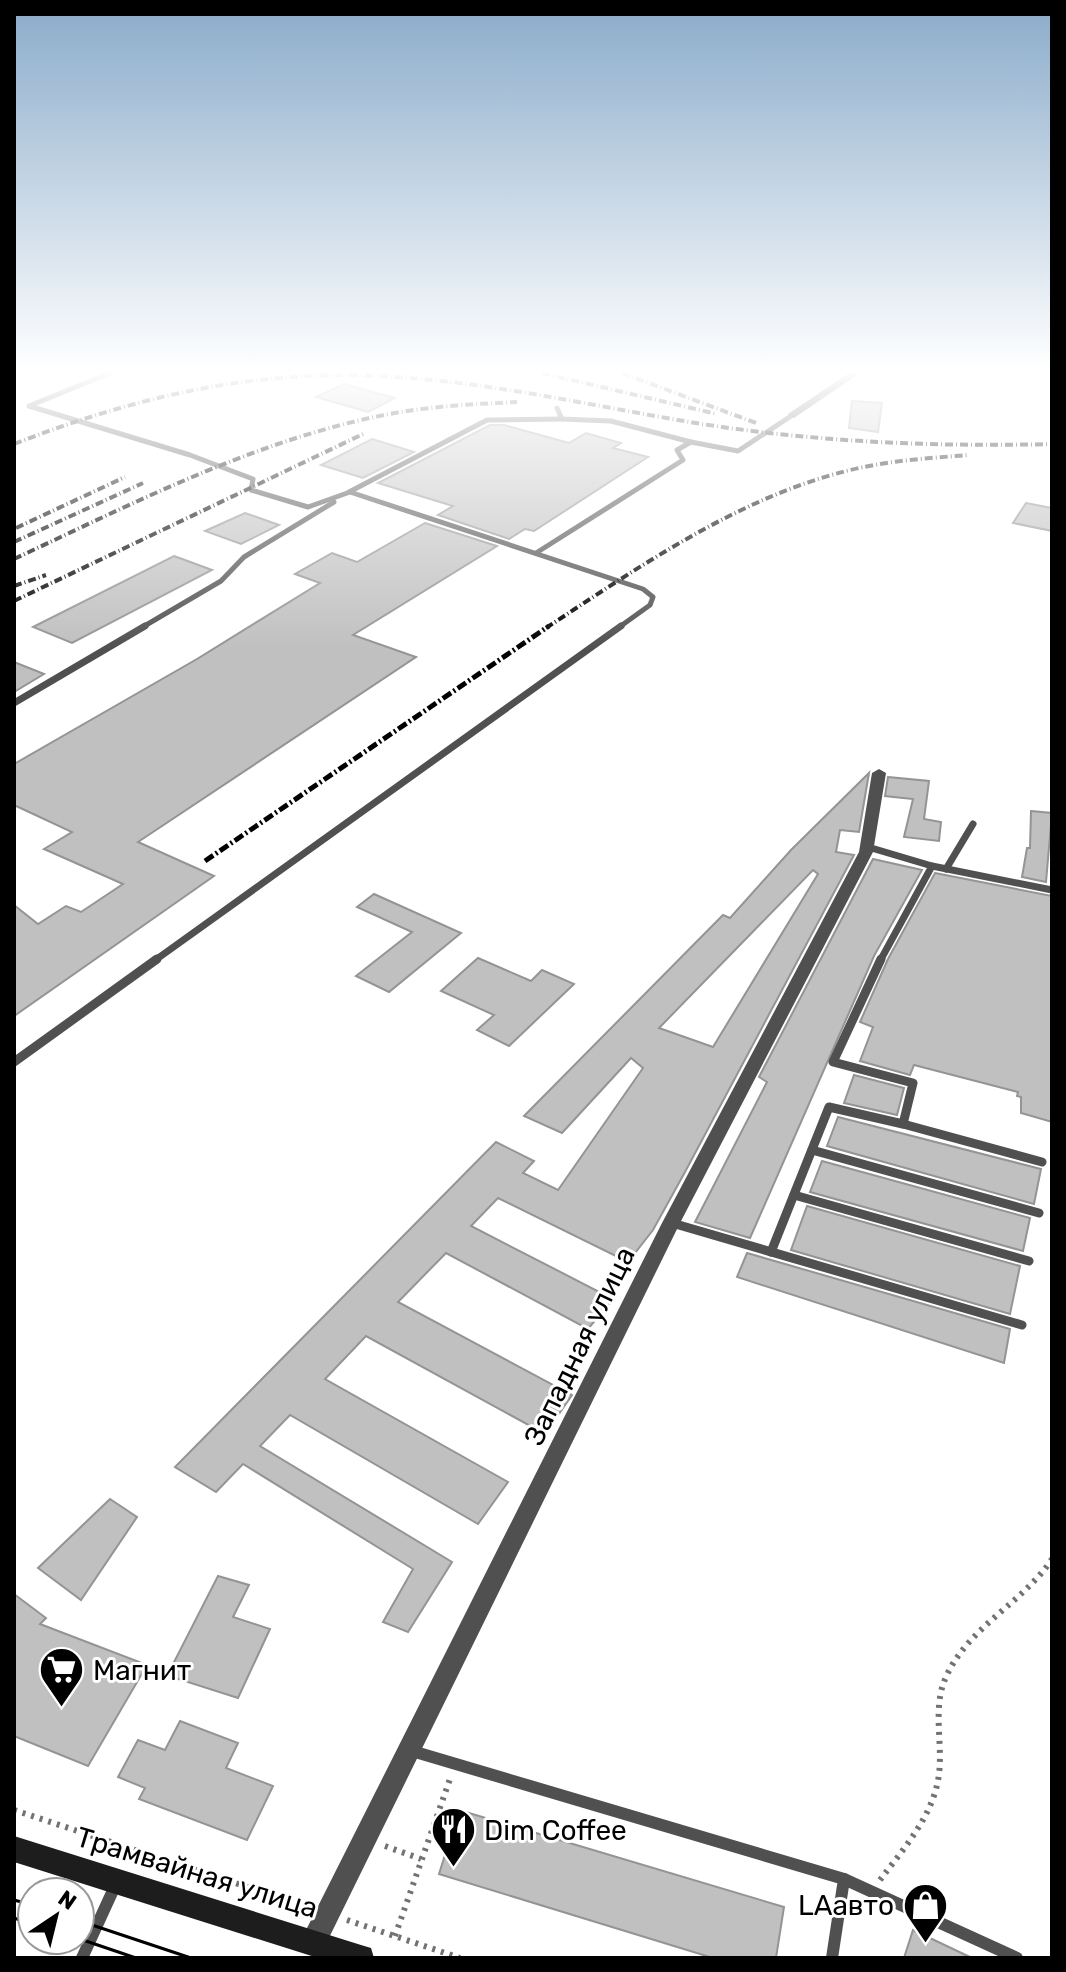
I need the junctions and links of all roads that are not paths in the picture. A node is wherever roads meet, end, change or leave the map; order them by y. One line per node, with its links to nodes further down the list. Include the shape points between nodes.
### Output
1 (216, 465): 4 (lane, via 253,479 251,490 308,507)
2 (401, 465): 4 (lane)
3 (675, 465): 5 (lane)
4 (350, 492): 5 (lane); 6 (lane, via 244,557 221,581)
5 (536, 553): 13 (lane, via 643,589 653,597 650,605)
6 (14, 703)
7 (879, 773): 9 (street, Западная улица)
8 (973, 824): 11 (lane)
9 (868, 847): 10 (lane); 19 (street, Западная улица)
10 (932, 866): 11 (lane); 14 (lane, via 898,923 833,1062 913,1083)
11 (946, 869): 12 (lane)
12 (1052, 890)
13 (14, 1062)
14 (903, 1124): 15 (lane, via 829,1107); 16 (lane)
15 (812, 1150): 17 (lane); 18 (lane)
16 (1042, 1162)
17 (794, 1195): 20 (lane); 21 (lane)
18 (1039, 1213)
19 (671, 1223): 20 (lane); 23 (street, Западная улица)
20 (771, 1252): 22 (lane)
21 (1029, 1261)
22 (1022, 1325)
23 (409, 1750): 25 (lane); 27 (street, Западная улица)
24 (14, 1849): 26 (street, Трамвайная улица)
25 (844, 1879): 30 (lane); 31 (lane)
26 (117, 1882): 27 (street, Трамвайная улица); 28 (lane)
27 (314, 1941): 29 (street, Трамвайная улица)
28 (82, 1958)
29 (361, 1958)
30 (832, 1958)
31 (1017, 1958)

